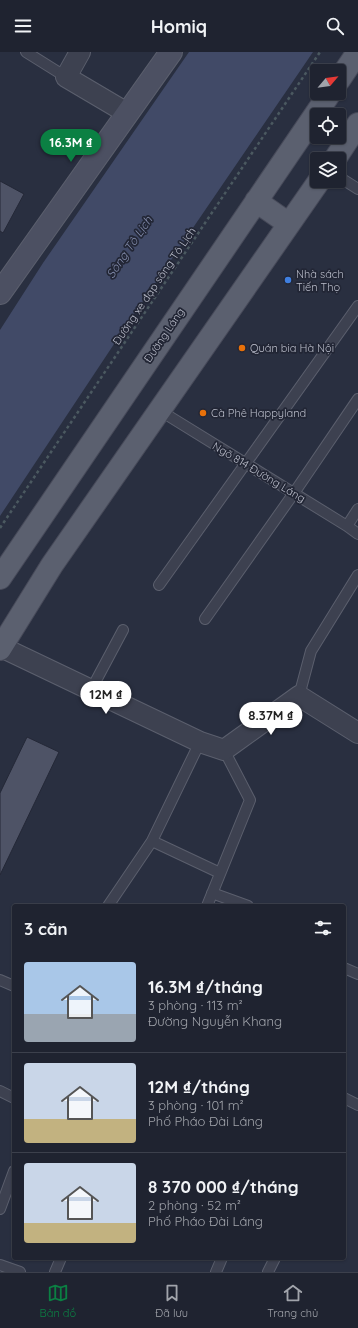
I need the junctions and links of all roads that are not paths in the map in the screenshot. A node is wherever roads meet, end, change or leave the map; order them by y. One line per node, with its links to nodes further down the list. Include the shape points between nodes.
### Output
1 (26, 52): 6 (lane)
2 (80, 52): 6 (street)
3 (171, 52): 8 (main road)
4 (358, 52): 5 (main road)
5 (346, 70)
6 (66, 77): 8 (street)
7 (325, 100): 14 (main road, Đường Láng)
8 (127, 113): 16 (main road)
9 (358, 124): 10 (main road)
10 (339, 152)
11 (346, 181): 13 (lane)
12 (314, 188): 15 (main road)
13 (358, 189)
14 (256, 201): 15 (main road); 26 (main road, Đường Láng)
15 (289, 224): 19 (main road)
16 (0, 293)
17 (358, 306): 20 (lane)
18 (358, 399): 21 (lane)
19 (159, 410): 20 (lane, Ngõ 814 Đường Láng); 31 (main road, via 52,565)
20 (246, 464): 21 (lane, Ngõ 814 Đường Láng); 27 (lane)
21 (294, 493): 23 (lane, Ngõ 814 Đường Láng); 29 (lane)
22 (358, 508): 23 (lane)
23 (347, 526): 24 (lane, Ngõ 814 Đường Láng)
24 (358, 534)
25 (358, 575): 28 (lane)
26 (0, 578)
27 (160, 585)
28 (354, 588): 33 (lane, via 311,651)
29 (205, 619)
30 (123, 630): 32 (lane)
31 (1, 648): 32 (street)
32 (91, 690): 35 (street)
33 (299, 696): 34 (street); 36 (street)
34 (358, 733)
35 (200, 742): 36 (street); 37 (lane)
36 (224, 750): 38 (lane, via 250,800)
37 (152, 841): 38 (lane); 40 (lane)
38 (220, 873): 39 (lane)
39 (212, 893): 41 (lane); 42 (lane)
40 (109, 904)
41 (208, 904)
42 (242, 904)
43 (346, 969): 44 (lane)
44 (358, 974)
45 (0, 980): 46 (lane)
46 (12, 985)
47 (0, 1091): 48 (lane)
48 (12, 1097)
49 (346, 1099): 50 (lane)
50 (358, 1105)
51 (12, 1177): 52 (lane)
52 (0, 1209)
53 (60, 1260): 58 (lane)
54 (221, 1260): 59 (lane)
55 (273, 1260): 60 (lane)
56 (0, 1265): 57 (lane)
57 (20, 1272)
58 (55, 1272)
59 (216, 1272)
60 (268, 1272)

